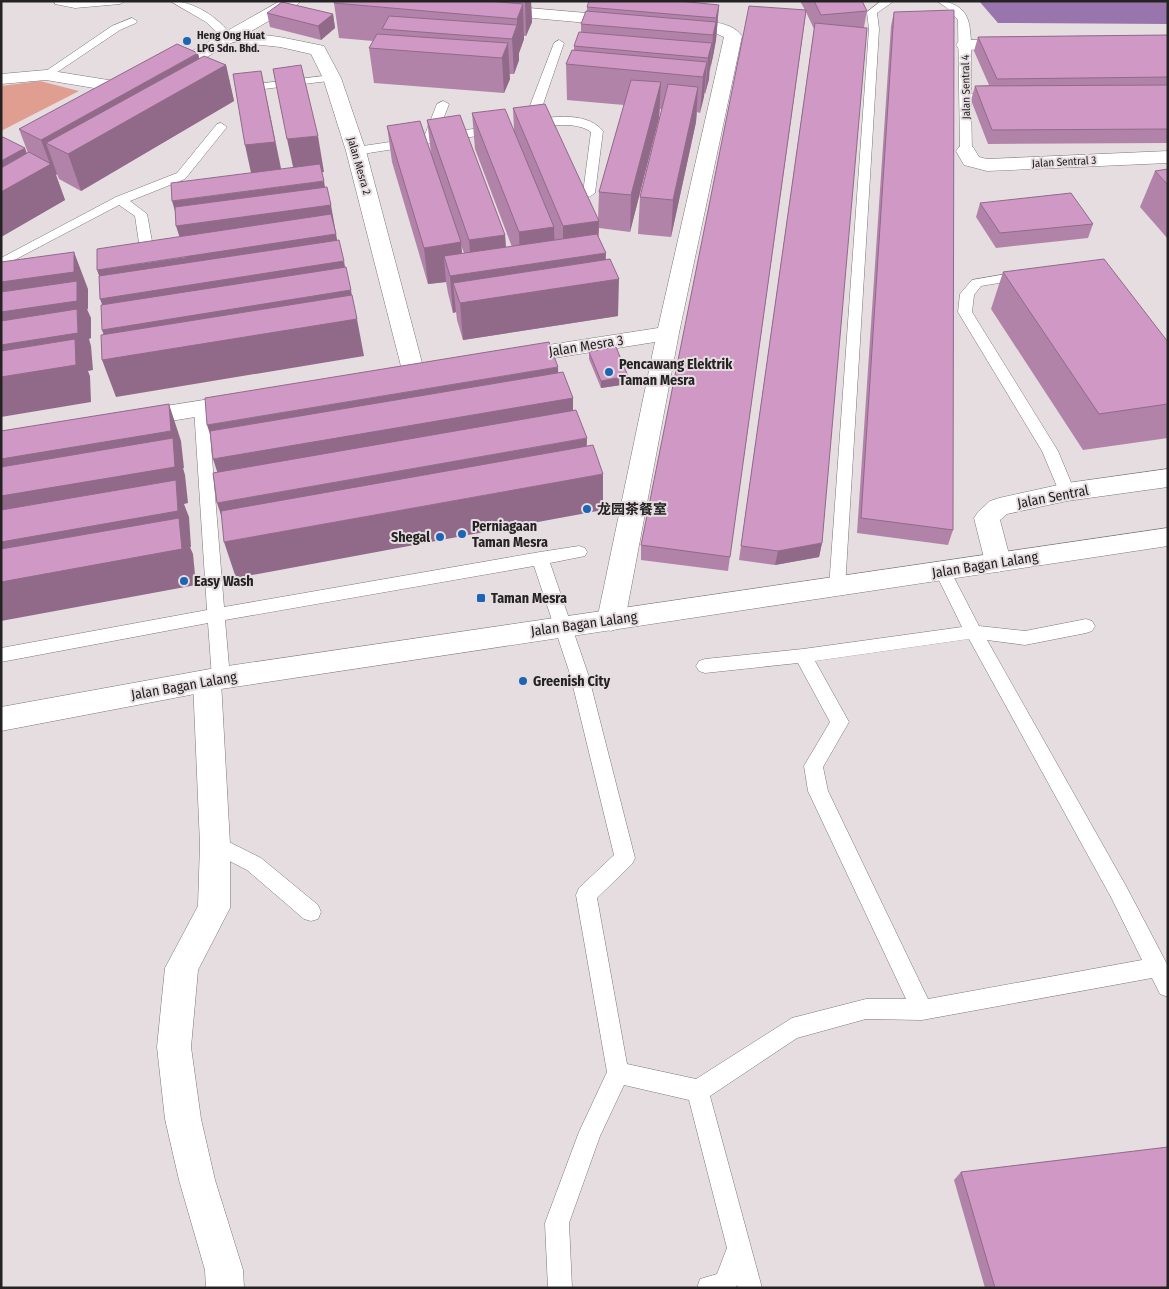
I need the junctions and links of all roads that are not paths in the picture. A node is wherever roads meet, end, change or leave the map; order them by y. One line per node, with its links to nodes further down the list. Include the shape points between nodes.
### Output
1 (120, 1): 6 (lane)
2 (175, 1): 10 (lane, via 194,9)
3 (292, 1): 10 (street)
4 (889, 1): 47 (lane, via 872,12 874,29)
5 (942, 1): 13 (lane, via 962,19)
6 (59, 2)
7 (545, 8): 8 (street); 34 (street, via 720,29 733,36)
8 (476, 9)
9 (132, 21): 14 (lane, via 116,28)
10 (228, 36): 15 (street, Jalan Mesra 2, via 318,50); 18 (street)
11 (559, 42): 23 (lane)
12 (1033, 43): 13 (street, Jalan Sentral 4)
13 (965, 45): 20 (lane, Jalan Sentral 4)
14 (46, 76): 16 (street); 18 (street)
15 (332, 78): 17 (lane); 26 (street, Jalan Mesra 2)
16 (1, 79)
17 (248, 88)
18 (136, 90): 21 (lane)
19 (1005, 97): 20 (lane)
20 (967, 98): 27 (lane, Jalan Sentral 4)
21 (116, 101)
22 (443, 104): 25 (lane)
23 (531, 123): 25 (lane); 29 (lane, via 551,119 590,124 597,131)
24 (221, 127): 30 (lane, via 181,176)
25 (429, 140): 26 (lane)
26 (356, 151): 36 (street, Jalan Mesra 2)
27 (966, 151): 28 (street, Jalan Sentral 3, via 972,161 987,166)
28 (1168, 157)
29 (589, 193)
30 (120, 200): 31 (lane); 32 (lane, via 141,214)
31 (1, 263)
32 (149, 263)
33 (1034, 274): 41 (lane, via 977,283 967,294 966,312 1050,451)
34 (668, 333): 35 (street, Jalan Mesra 3); 49 (street)
35 (492, 361)
36 (414, 374)
37 (259, 399): 38 (street)
38 (201, 408): 39 (street); 48 (lane)
39 (115, 422)
40 (1168, 478): 41 (street, Jalan Sentral)
41 (1067, 492): 45 (street, Jalan Sentral, via 999,507 987,518)
42 (1168, 537): 45 (street, Jalan Bagan Lalang)
43 (579, 552): 44 (lane)
44 (540, 558): 48 (lane); 51 (lane)
45 (998, 562): 46 (street, Jalan Bagan Lalang)
46 (943, 572): 47 (street, Jalan Bagan Lalang); 52 (lane)
47 (837, 588): 49 (street, Jalan Bagan Lalang)
48 (217, 615): 53 (lane); 56 (lane)
49 (611, 620): 51 (street, Jalan Bagan Lalang)
50 (1086, 626): 52 (lane, via 1025,638)
51 (562, 627): 56 (street, Jalan Bagan Lalang); 63 (lane, via 580,674 625,858 586,895)
52 (972, 632): 54 (lane); 60 (lane, via 1113,879)
53 (1, 655)
54 (803, 656): 55 (lane); 62 (lane, via 840,722 813,766 818,791)
55 (705, 666)
56 (214, 680): 57 (street, Jalan Bagan Lalang); 58 (street)
57 (1, 718)
58 (215, 844): 59 (lane, via 254,864); 66 (street, via 214,908 182,968 174,1047 183,1119 224,1270)
59 (311, 912)
60 (1157, 967): 61 (lane); 62 (lane)
61 (1168, 987)
62 (922, 1010): 64 (lane, via 866,1009 792,1029)
63 (618, 1073): 64 (lane); 67 (lane, via 590,1132 557,1222)
64 (698, 1090): 65 (lane)
65 (740, 1247): 68 (lane, via 725,1284); 69 (lane)
66 (225, 1288)
67 (560, 1288)
68 (709, 1288)
69 (750, 1288)

